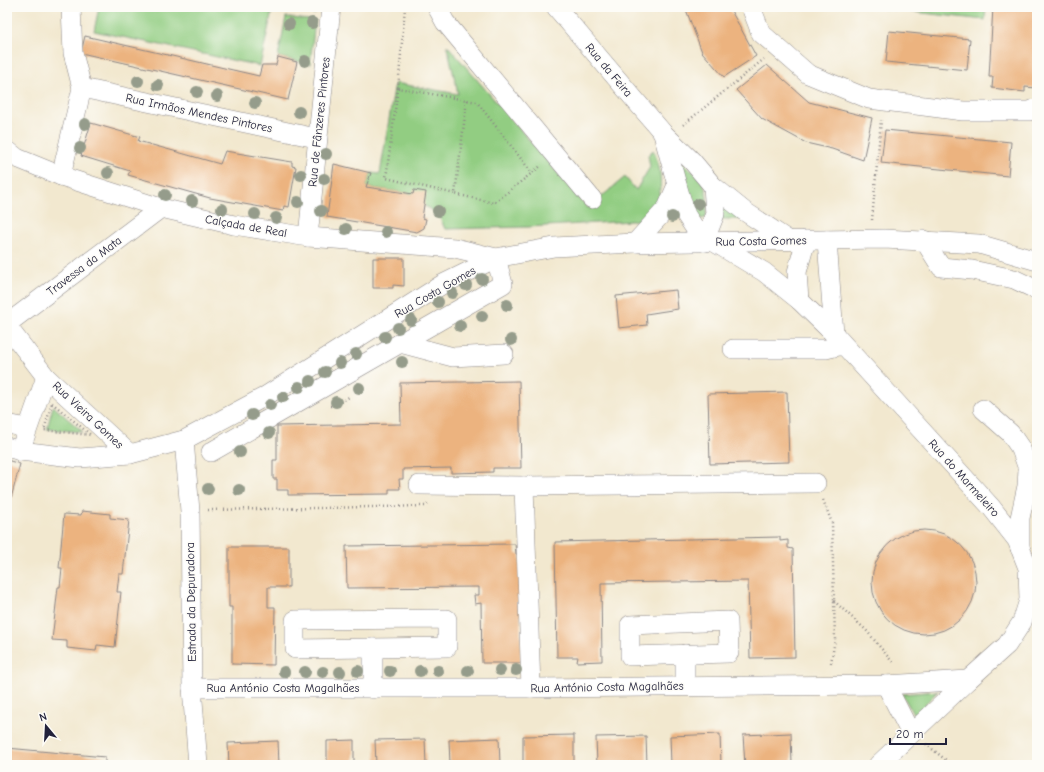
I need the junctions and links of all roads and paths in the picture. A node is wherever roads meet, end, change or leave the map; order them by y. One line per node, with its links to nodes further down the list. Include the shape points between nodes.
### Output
1 (71, 7): 8 (street, via 73,54)
2 (331, 7): 14 (street, Rua de Fânzeres Pintores)
3 (405, 7): 9 (path)
4 (437, 7): 16 (street, via 445,22)
5 (556, 7): 13 (street, Rua da Feira)
6 (751, 7): 11 (street, via 761,33 808,74 869,99 963,111)
7 (761, 61): 13 (path)
8 (82, 88): 14 (street, Rua Irmãos Mendes Pintores); 18 (street)
9 (398, 88): 10 (path); 21 (path, via 386,178)
10 (467, 100): 17 (path, via 477,102); 21 (path)
11 (1034, 110)
12 (881, 113): 24 (path)
13 (670, 131): 19 (street, Rua da Feira); 20 (street, Rua da Feira)
14 (316, 138): 25 (street, Rua de Fânzeres Pintores)
15 (7, 150): 18 (street, Calçada de Real, via 17,158)
16 (555, 155): 17 (path); 22 (street)
17 (532, 173): 21 (path, via 494,203)
18 (61, 176): 23 (street, Calçada de Real)
19 (677, 185): 29 (street, Rua da Feira, via 686,215); 30 (street, via 666,208)
20 (712, 186): 26 (street, Rua da Feira, via 744,211); 29 (street, via 714,214)
21 (455, 194)
22 (592, 199)
23 (161, 208): 25 (street, Calçada de Real, via 234,225); 35 (street, Travessa da Mata)
24 (872, 220)
25 (308, 237): 31 (street, Calçada de Real, via 455,248)
26 (797, 240): 27 (street, Rua Costa Gomes); 29 (street, Rua Costa Gomes); 34 (street)
27 (826, 240): 28 (street, Rua Costa Gomes); 36 (street)
28 (924, 240): 32 (street, Rua Costa Gomes, via 979,244); 33 (street, via 941,267 972,270 1014,279)
29 (709, 242): 30 (street, Rua Costa Gomes); 34 (street, Rua do Marmeleiro, via 764,272)
30 (635, 243): 31 (street, Rua Costa Gomes, via 554,247)
31 (496, 258): 37 (street, via 503,284); 45 (street, Rua Costa Gomes, via 443,284 264,398)
32 (1037, 261)
33 (1037, 290)
34 (799, 300): 36 (street, Rua do Marmeleiro)
35 (7, 325): 40 (street, Rua Vieira Gomes)
36 (838, 340): 38 (street, via 826,349); 54 (street, Rua do Marmeleiro, via 991,507 1017,540)
37 (400, 342): 39 (street, via 454,357); 47 (street)
38 (733, 348)
39 (504, 354)
40 (46, 377): 44 (street, Rua Vieira Gomes); 48 (street, Rua Vieira Gomes)
41 (52, 403): 41 (path, via 44,430 90,435 85,430)
42 (983, 409): 54 (street, via 1010,434 1021,449 1028,469 1028,486 1020,518)
43 (7, 424): 44 (street)
44 (27, 428): 46 (street, Rua Vieira Gomes)
45 (184, 440): 48 (street, Rua Costa Gomes); 63 (street, Estrada da Depuradora, via 190,511)
46 (14, 449): 48 (street, Rua Costa Gomes, via 80,458)
47 (211, 452)
48 (130, 454)
49 (816, 483): 52 (street); 55 (path, via 832,523)
50 (419, 485): 51 (street)
51 (442, 486): 52 (street); 53 (path, via 426,506)
52 (524, 486): 65 (street)
53 (204, 510)
54 (1020, 550): 60 (street, Rua do Marmeleiro, via 1028,568 1029,600 1022,622 1008,645)
55 (834, 601): 58 (path, via 835,640); 59 (path, via 866,630)
56 (373, 648): 56 (street, via 447,647 447,618 295,620 296,649); 64 (street)
57 (685, 654): 57 (street, via 729,653 728,621 630,625 630,656); 62 (street)
58 (831, 663)
59 (894, 664)
60 (968, 680): 61 (street, Rua António Costa Magalhães); 66 (street)
61 (886, 685): 62 (street, Rua António Costa Magalhães); 66 (street)
62 (685, 686): 65 (street, Rua António Costa Magalhães)
63 (192, 688): 64 (street, Rua António Costa Magalhães); 67 (street, Estrada da Depuradora)
64 (373, 688): 65 (street, Rua António Costa Magalhães)
65 (531, 688)
66 (911, 734): 68 (street); 69 (path)
67 (198, 765)
68 (878, 765)
69 (952, 765)

